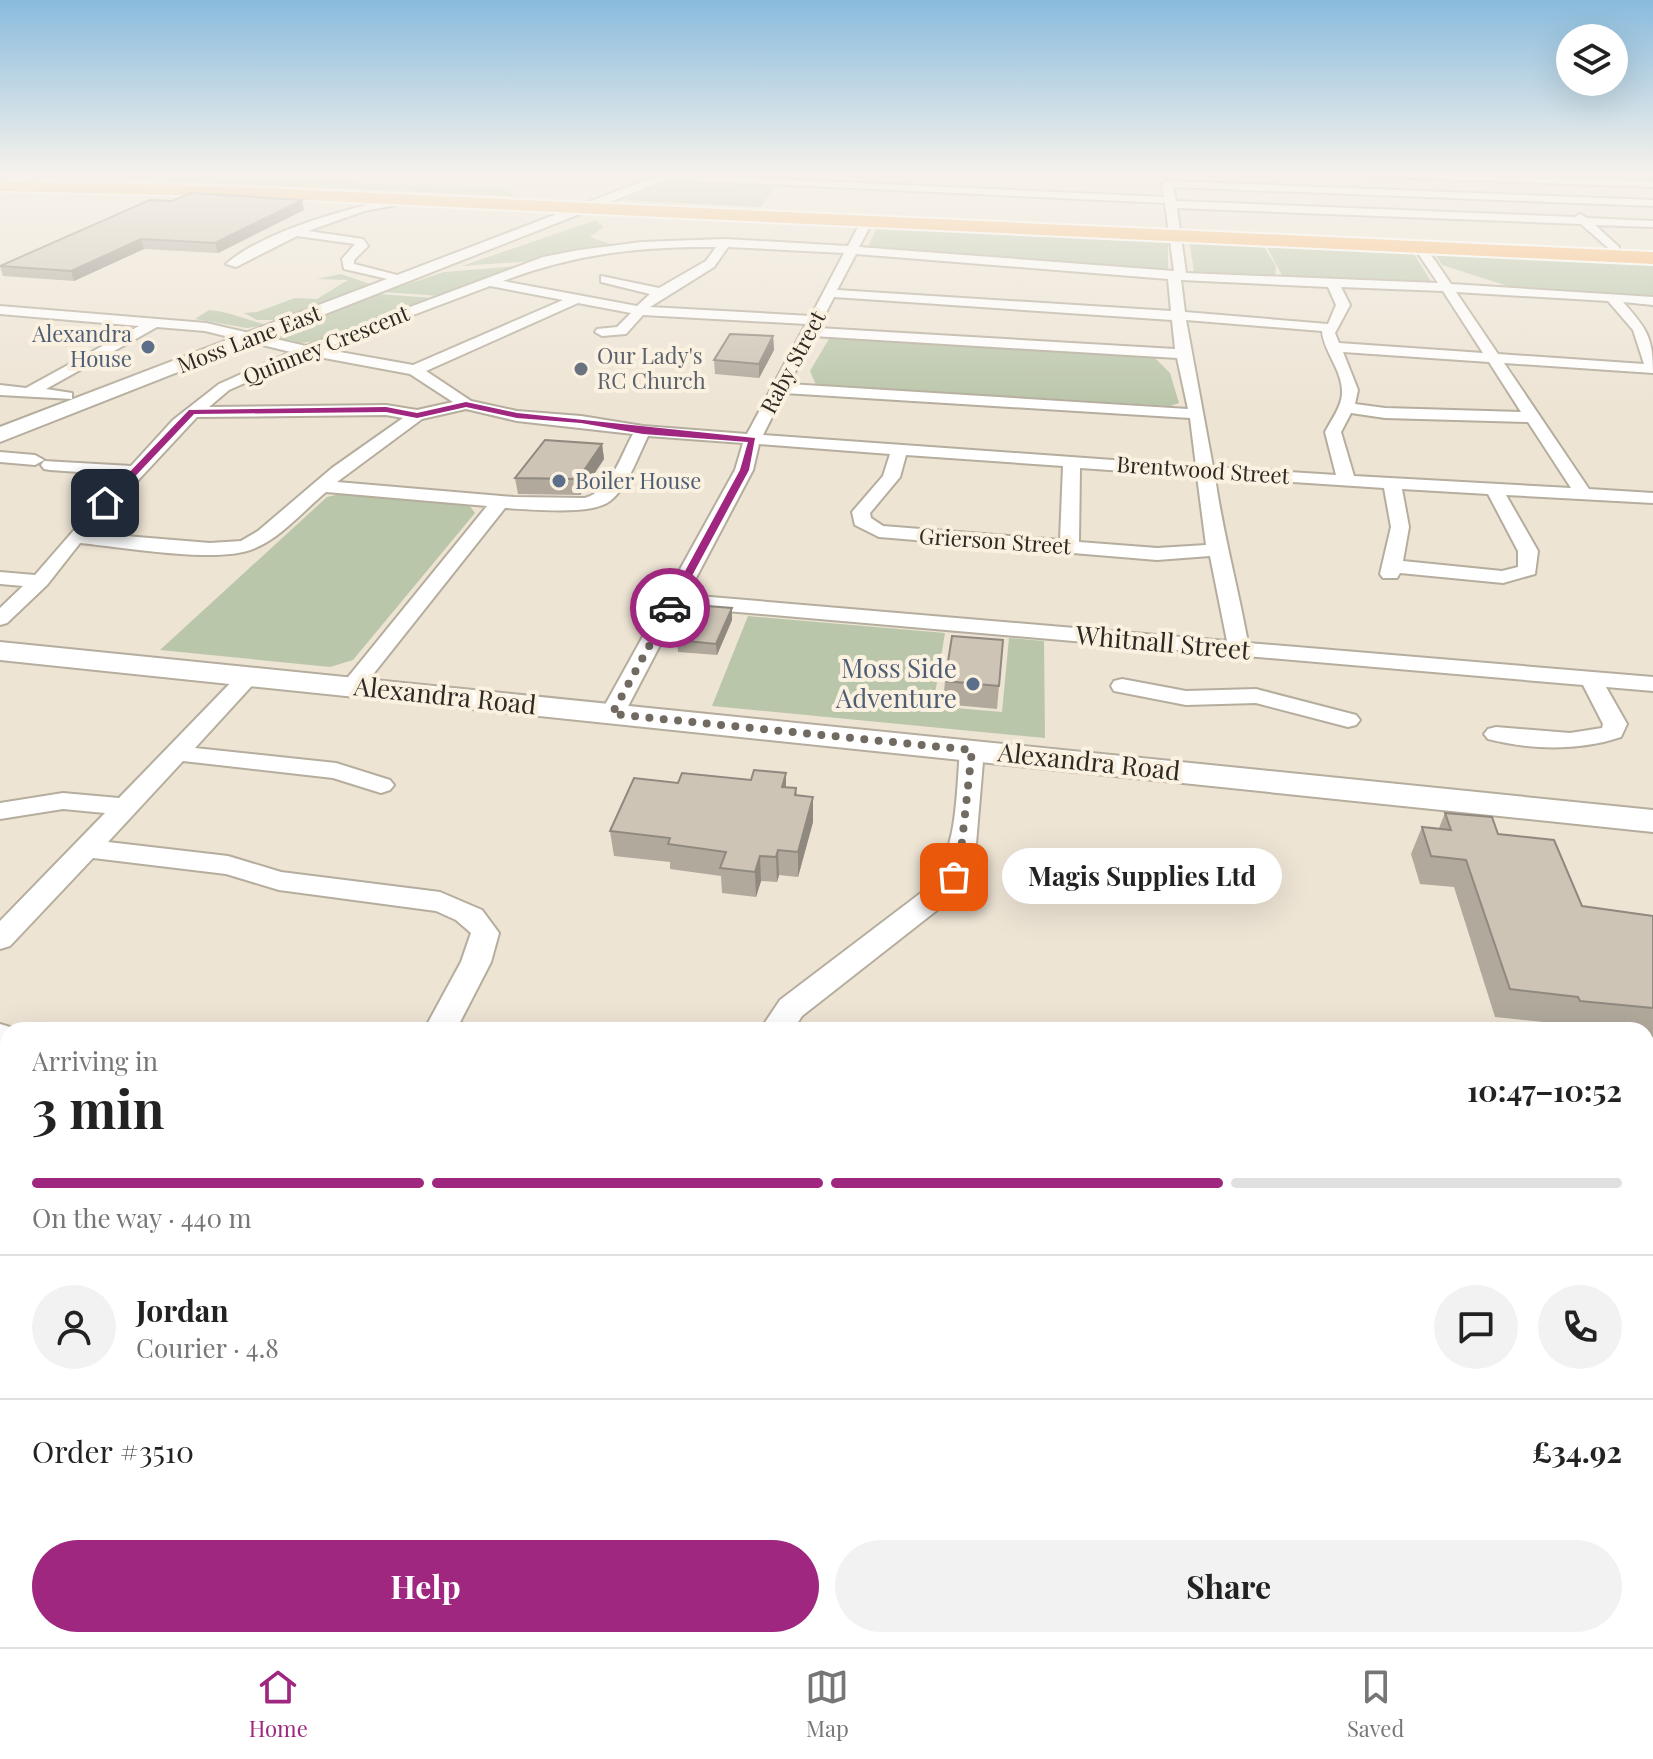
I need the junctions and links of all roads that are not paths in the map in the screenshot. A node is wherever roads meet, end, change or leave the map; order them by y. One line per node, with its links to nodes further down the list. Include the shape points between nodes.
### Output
1 (851, 249): 23 (street, Raby Street)
2 (258, 250): 15 (street)
3 (358, 250): 18 (street, via 348,266)
4 (481, 250): 18 (main road, Moss Lane East)
5 (594, 250): 19 (street, Quinney Crescent, via 547,260)
6 (720, 250): 22 (street, via 710,264)
7 (861, 250): 16 (street, Quinney Crescent)
8 (1176, 250): 16 (street)
9 (1421, 250): 21 (street)
10 (1525, 250): 14 (highway)
11 (1611, 250): 12 (highway)
12 (1615, 250): 13 (highway)
13 (1653, 252)
14 (1653, 258)
15 (232, 264)
16 (1177, 276): 20 (street, Quinney Crescent); 29 (street)
17 (605, 279): 22 (street, via 625,279 634,288)
18 (401, 280): 36 (main road, Moss Lane East)
19 (490, 282): 24 (street); 38 (street, Quinney Crescent)
20 (1334, 285): 21 (street, Quinney Crescent); 34 (street, via 1343,305)
21 (1446, 290): 25 (street, Quinney Crescent); 40 (street)
22 (662, 293): 28 (street)
23 (829, 293): 29 (street, via 1029,297); 33 (street, Raby Street)
24 (578, 298): 28 (street); 42 (street)
25 (1612, 298): 26 (street, Quinney Crescent); 31 (street)
26 (1653, 301)
27 (0, 310): 30 (street)
28 (642, 311): 33 (street); 35 (street, via 621,331)
29 (1179, 316): 34 (street); 39 (street)
30 (156, 322): 36 (street, via 203,326); 45 (street)
31 (1636, 323): 32 (street); 41 (street)
32 (1653, 325)
33 (812, 326): 39 (street); 43 (street, Raby Street)
34 (1330, 328): 37 (street)
35 (602, 332)
36 (250, 339): 38 (street); 54 (main road, Moss Lane East)
37 (1332, 347): 40 (street); 48 (street, via 1350,390)
38 (305, 351): 42 (street); 49 (street, Quinney Crescent, via 243,376)
39 (1183, 354): 50 (street)
40 (1493, 358): 41 (street); 52 (street)
41 (1653, 369)
42 (415, 370): 47 (street)
43 (779, 388): 50 (street); 55 (street, Raby Street)
44 (0, 390): 45 (street)
45 (28, 393): 46 (street)
46 (67, 396)
47 (466, 404): 51 (street); 53 (street, Brentwood Street, via 517,416)
48 (1346, 407): 52 (street); 61 (street, via 1333,440)
49 (191, 412): 51 (street, via 386,410); 59 (street, Quinney Crescent)
50 (1197, 414): 60 (street)
51 (417, 415): 63 (street)
52 (1532, 417): 65 (street)
53 (643, 431): 55 (street, Brentwood Street); 67 (street, via 598,502)
54 (0, 435)
55 (752, 440): 56 (street, Brentwood Street); 73 (street, Raby Street, via 744,470)
56 (900, 448): 58 (street, Brentwood Street); 69 (street, Grierson Street, via 891,477 861,512 871,529)
57 (0, 457): 59 (street)
58 (1072, 461): 60 (street, Brentwood Street); 69 (street)
59 (133, 471): 68 (street, Quinney Crescent)
60 (1205, 471): 61 (street, Brentwood Street); 70 (street)
61 (1346, 480): 62 (street, Brentwood Street)
62 (1392, 482): 64 (street, Brentwood Street); 64 (street, via 1400,527 1391,570 1503,577 1528,570 1528,551)
63 (321, 486): 67 (street); 68 (street, via 265,535 233,549)
64 (1493, 487): 65 (street, Brentwood Street)
65 (1583, 493): 66 (street, Brentwood Street)
66 (1653, 498)
67 (501, 501): 81 (street)
68 (75, 537): 72 (street, Quinney Crescent)
69 (1069, 546): 70 (street, Grierson Street, via 1157,554)
70 (1217, 550): 76 (street)
71 (0, 578): 72 (street)
72 (40, 581): 74 (street, Quinney Crescent)
73 (674, 600): 76 (street, Whitnall Street); 82 (street, Raby Street)
74 (0, 619)
75 (0, 651): 77 (street, Alexandra Road)
76 (1249, 669): 78 (street, Whitnall Street); 80 (street, via 1186,698); 83 (street)
77 (249, 677): 81 (street, Alexandra Road); 86 (street)
78 (1591, 679): 79 (street, Whitnall Street); 84 (street, via 1615,724 1613,732 1575,740)
79 (1653, 684)
80 (1122, 686)
81 (351, 687): 82 (street, Alexandra Road)
82 (612, 714): 85 (street, Alexandra Road)
83 (1348, 720)
84 (1496, 734)
85 (972, 750): 90 (street, Alexandra Road); 94 (street, via 954,877 791,1008)
86 (177, 753): 87 (street, via 336,771); 88 (street)
87 (381, 785)
88 (125, 807): 89 (street, via 63,801); 91 (street)
89 (0, 811)
90 (1653, 821)
91 (86, 848): 92 (street); 93 (street, via 228,865 279,881 440,902 462,910 480,922 485,933)
92 (0, 939)
93 (444, 1022)
94 (781, 1022)

